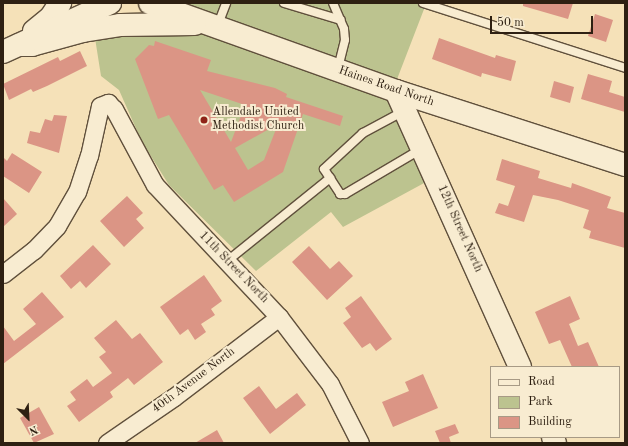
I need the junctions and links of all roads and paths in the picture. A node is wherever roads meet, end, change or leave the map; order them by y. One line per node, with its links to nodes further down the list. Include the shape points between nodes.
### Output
1 (60, 3): 11 (street, via 51,18)
2 (110, 3): 11 (street)
3 (150, 3): 10 (street, Haines Road North)
4 (188, 3): 10 (street, via 191,10)
5 (226, 3): 10 (lane)
6 (284, 3): 9 (lane)
7 (332, 3): 9 (lane)
8 (422, 3): 12 (lane)
9 (340, 20): 13 (lane, via 345,40)
10 (212, 25): 11 (street, via 120,25 83,31 32,46); 13 (street, Haines Road North)
11 (11, 48)
12 (625, 68)
13 (337, 70): 14 (street, Haines Road North)
14 (396, 91): 15 (street, 12th Street North); 17 (street, Haines Road North)
15 (405, 111): 16 (street, 12th Street North); 18 (lane, via 370,128 324,167)
16 (422, 148): 18 (lane, via 345,194 340,194); 22 (street, 12th Street North)
17 (625, 165)
18 (330, 178): 19 (lane)
19 (226, 262): 20 (street, 11th Street North, via 155,185 114,109 108,103 100,106 82,177 57,226 34,250); 21 (street, 11th Street North)
20 (3, 274)
21 (279, 317): 23 (street, 40th Avenue North, via 174,397); 24 (street, 11th Street North, via 330,384)
22 (520, 366)
23 (107, 443)
24 (360, 443)

